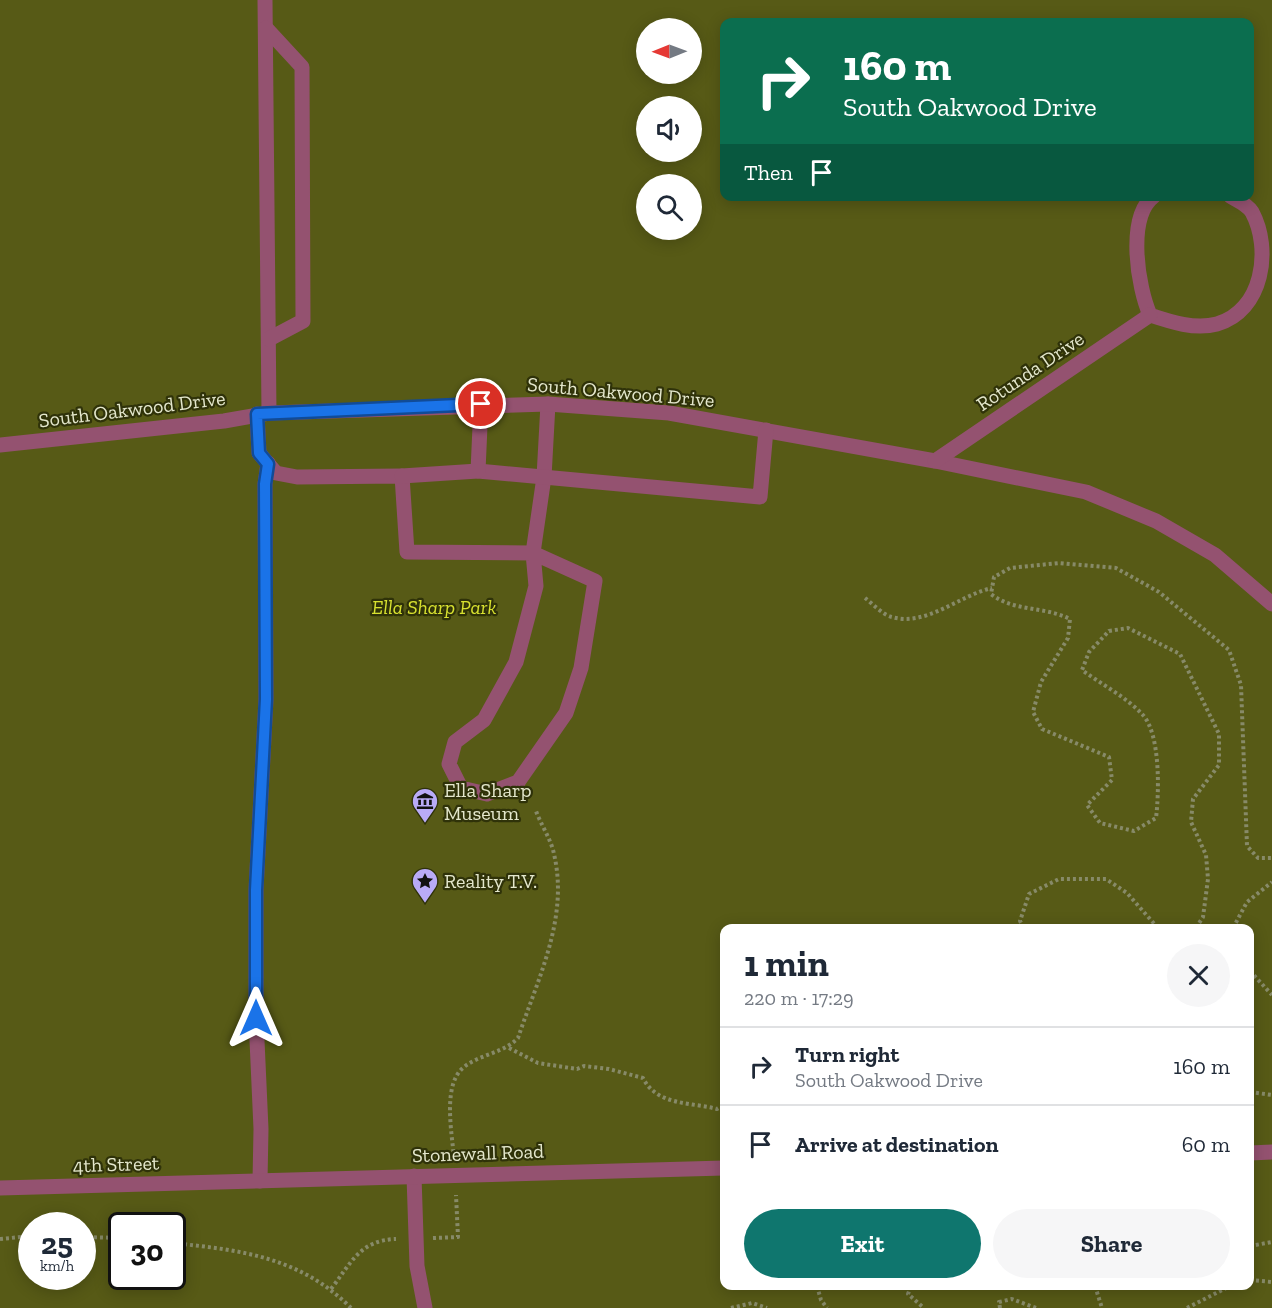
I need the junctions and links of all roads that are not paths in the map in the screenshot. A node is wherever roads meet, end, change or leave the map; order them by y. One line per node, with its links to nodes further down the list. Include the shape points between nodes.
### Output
1 (265, 0): 2 (street)
2 (266, 28): 6 (street); 6 (street, via 302,67 303,321)
3 (1151, 201): 5 (street, via 1143,212 1136,248 1138,279)
4 (1237, 201): 5 (street, via 1252,212 1264,240 1261,281 1253,295 1218,324 1197,326)
5 (1150, 315): 12 (street, Rotunda Drive)
6 (268, 339): 9 (street)
7 (481, 404): 8 (street, South Oakwood Drive); 9 (street, South Oakwood Drive); 14 (street)
8 (548, 404): 10 (street, South Oakwood Drive, via 669,413); 16 (street)
9 (263, 413): 11 (street, South Oakwood Drive, via 224,421); 13 (street, via 259,453)
10 (766, 430): 12 (street, South Oakwood Drive); 16 (street, via 760,497)
11 (0, 445)
12 (934, 461): 18 (street, South Oakwood Drive, via 1086,492 1156,521 1215,555)
13 (268, 464): 15 (street, via 276,473 297,477); 23 (street, via 266,699 256,890)
14 (478, 471): 15 (street); 16 (street)
15 (402, 476): 17 (street, via 407,552)
16 (544, 477): 17 (street)
17 (533, 553): 17 (street, via 536,586 516,662 484,720 456,742 449,764 461,788 487,794 518,782 566,712 581,668 595,581)
18 (1272, 604)
19 (1272, 1152): 20 (street)
20 (1254, 1153)
21 (720, 1168): 22 (street, Stonewall Road)
22 (414, 1176): 23 (street, Stonewall Road); 26 (street, via 419,1286)
23 (260, 1181): 24 (street, Stonewall Road)
24 (234, 1182): 25 (street, 4th Street)
25 (0, 1188)
26 (426, 1308)

